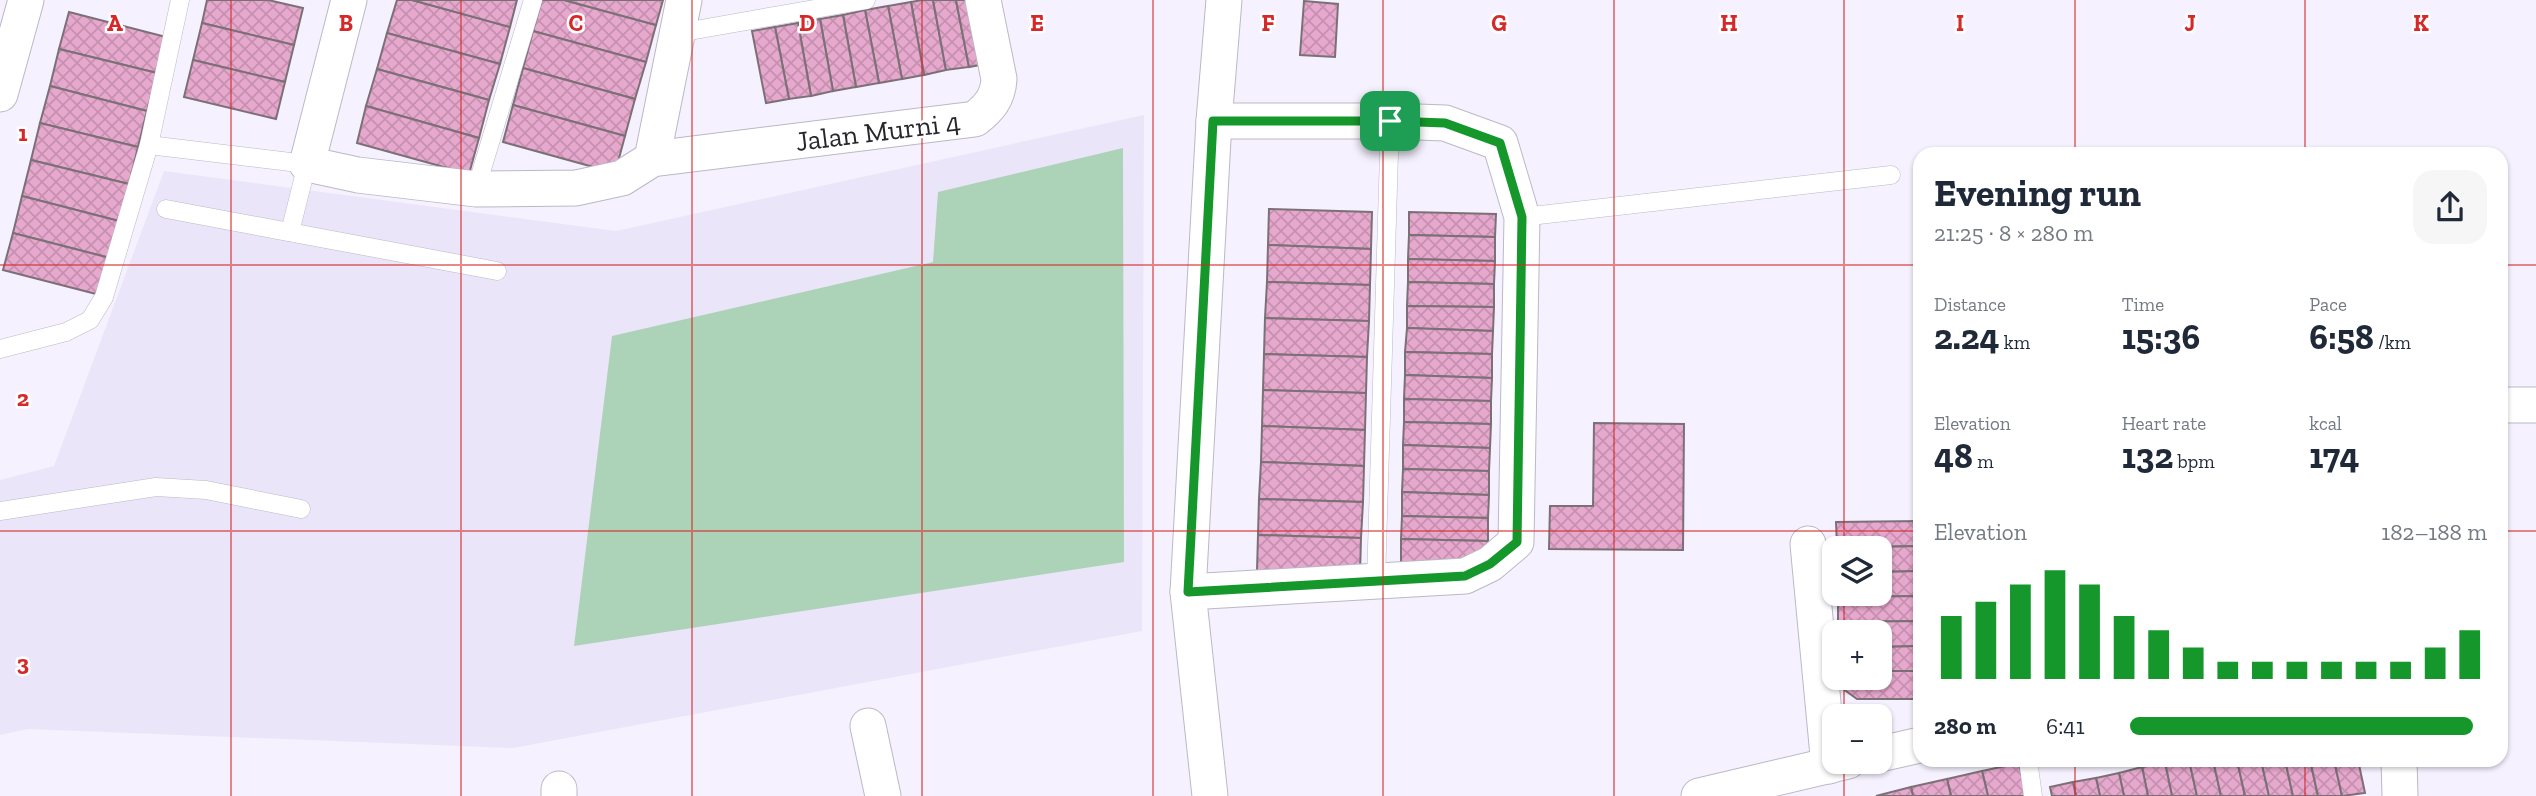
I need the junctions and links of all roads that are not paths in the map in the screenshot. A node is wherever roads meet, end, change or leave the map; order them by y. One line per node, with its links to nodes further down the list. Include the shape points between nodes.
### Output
1 (26, 0): 9 (street)
2 (180, 0): 12 (lane)
3 (349, 0): 14 (street)
4 (533, 0): 16 (lane)
5 (866, 0): 8 (lane)
6 (983, 0): 13 (street, Jalan Murni 4, via 999,79 988,109 975,119)
7 (1224, 0): 10 (street)
8 (681, 17): 13 (street)
9 (0, 94)
10 (1213, 121): 11 (street); 28 (street)
11 (1390, 121): 18 (street, via 1445,123 1500,143); 27 (lane)
12 (149, 145): 14 (lane); 21 (lane, via 104,297 90,320 66,332)
13 (652, 159): 16 (street, via 622,178 576,188)
14 (307, 164): 16 (street); 19 (lane)
15 (1891, 175): 18 (lane)
16 (476, 189)
17 (166, 209): 19 (lane)
18 (1522, 217): 27 (street, via 1517,542 1490,564 1465,576)
19 (290, 232): 20 (lane)
20 (497, 271)
21 (0, 349)
22 (2508, 405): 23 (street)
23 (2536, 405)
24 (301, 509): 25 (lane, via 206,490 156,487)
25 (0, 511)
26 (1808, 544): 29 (street)
27 (1377, 582): 28 (street)
28 (1188, 592): 37 (street)
29 (1831, 704)
30 (868, 726): 36 (street)
31 (1913, 747): 32 (street)
32 (1892, 751)
33 (1822, 767): 38 (street)
34 (2029, 767): 39 (lane)
35 (2399, 767): 40 (street)
36 (883, 796)
37 (1210, 796)
38 (1699, 796)
39 (2033, 796)
40 (2400, 796)

